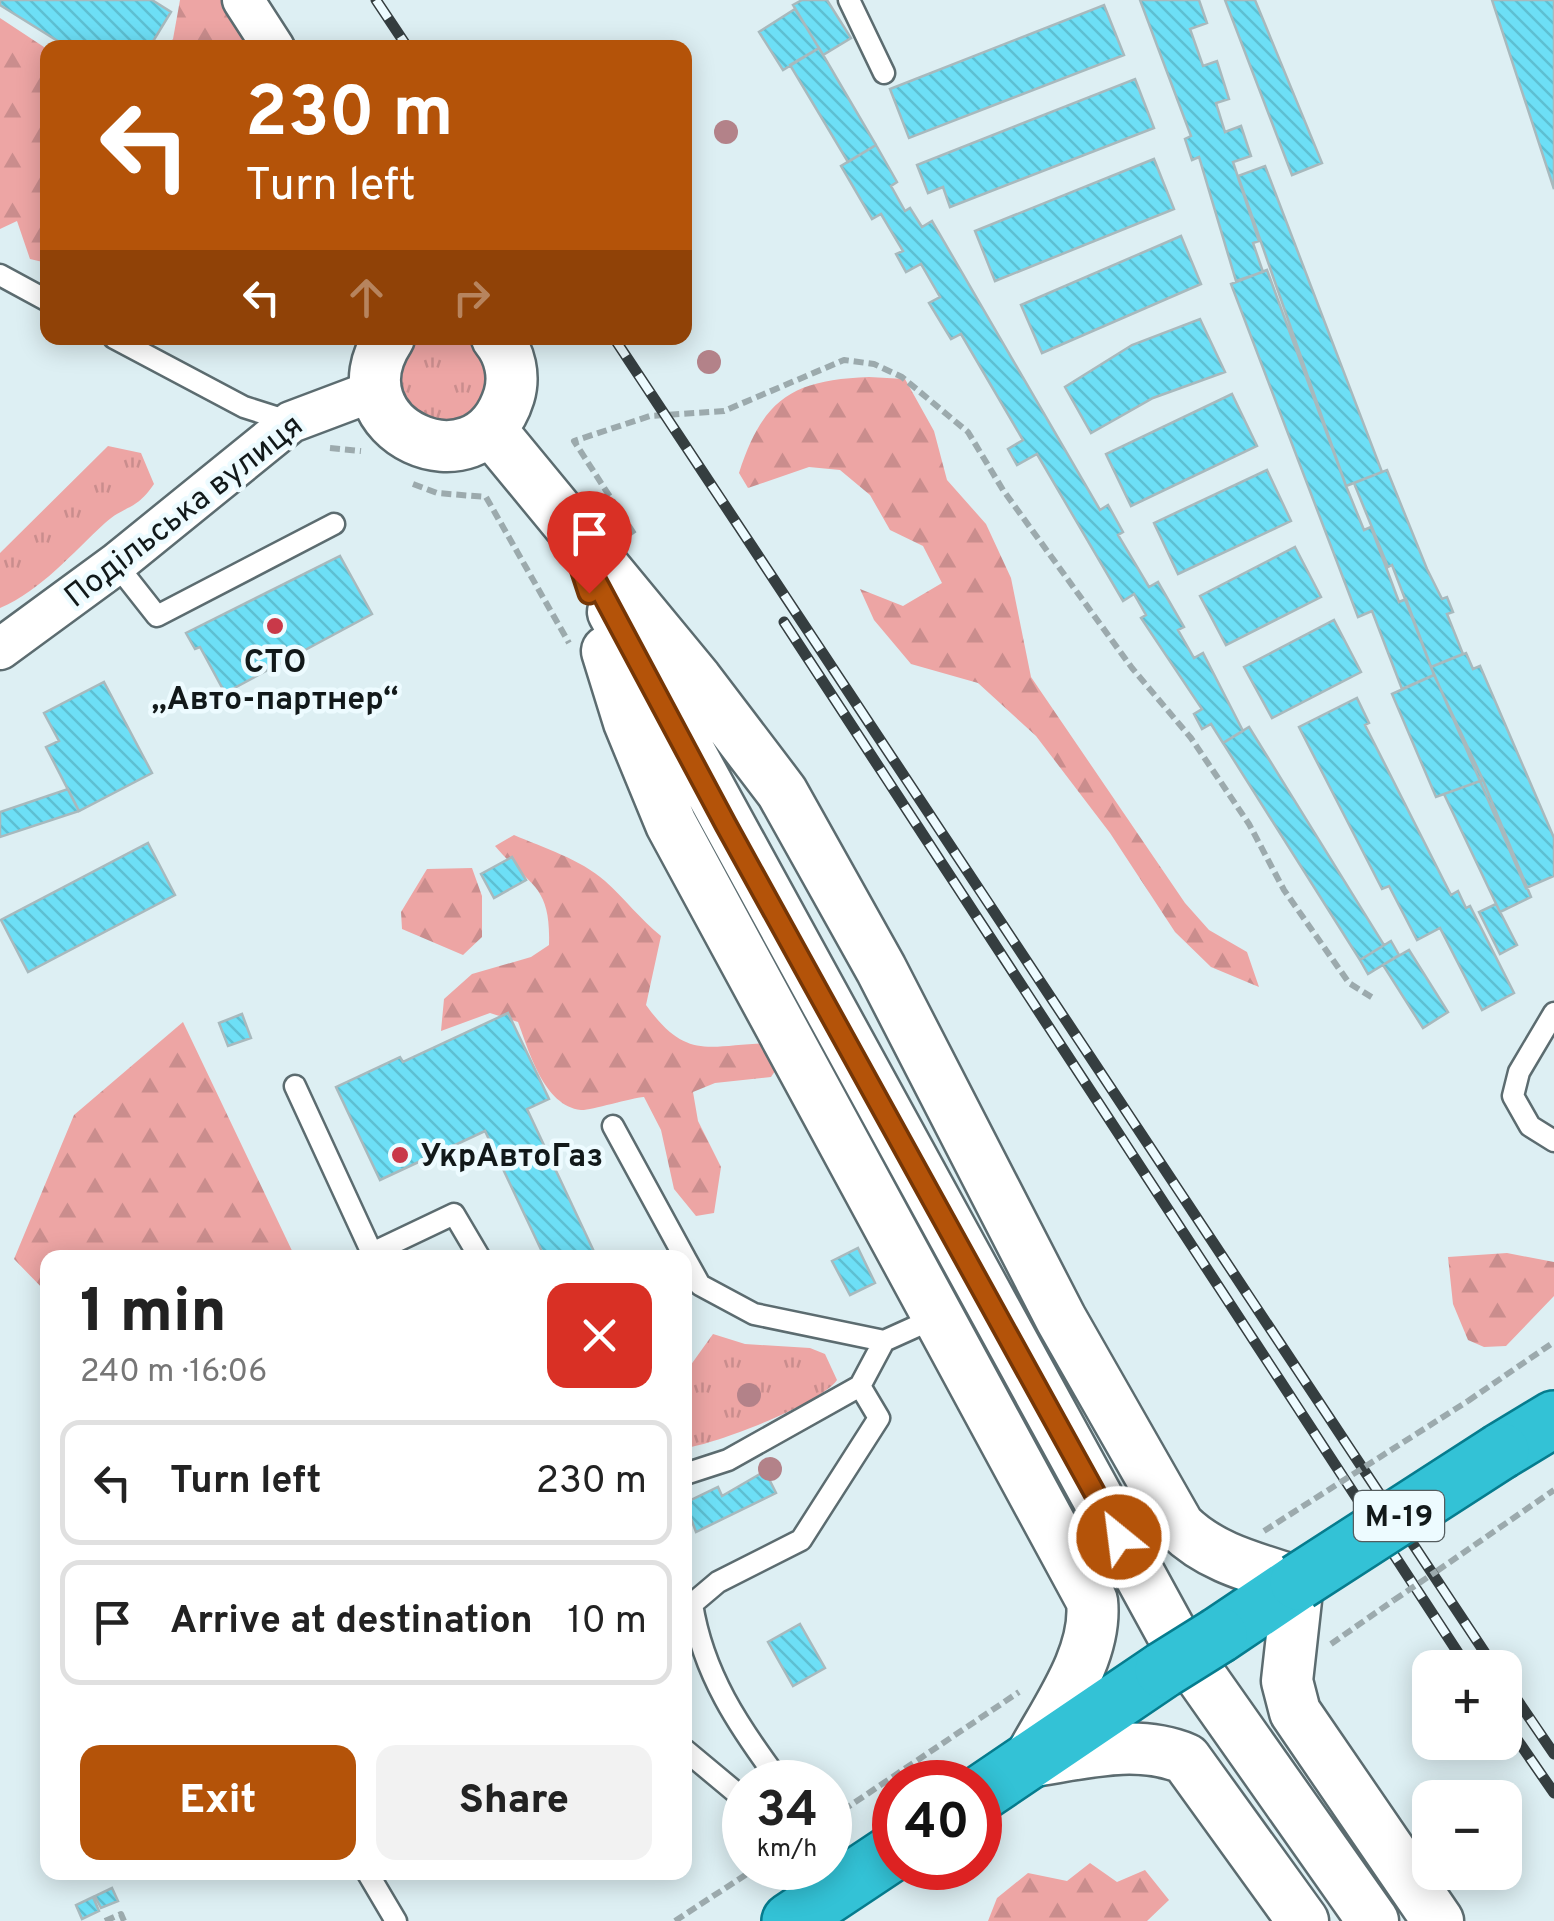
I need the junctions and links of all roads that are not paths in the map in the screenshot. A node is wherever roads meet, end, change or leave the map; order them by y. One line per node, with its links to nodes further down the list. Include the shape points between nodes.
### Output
1 (243, 0): 3 (street)
2 (849, 0): 4 (lane)
3 (269, 40)
4 (884, 73)
5 (0, 275): 6 (lane)
6 (40, 297)
7 (127, 345): 11 (lane, via 244,407)
8 (387, 345): 10 (street)
9 (501, 345): 12 (street, via 511,390)
10 (376, 390): 11 (street, Подільська вулиця); 12 (street, via 395,426 421,442 452,446)
11 (300, 418): 15 (street, Подільська вулиця)
12 (490, 430): 14 (street)
13 (334, 524): 15 (lane, via 156,616)
14 (568, 529): 26 (street, via 630,722 672,824); 31 (street, via 782,792 1179,1526 1219,1555); 42 (street, via 1176,1641)
15 (116, 564): 16 (street, Подільська вулиця)
16 (0, 650)
17 (1554, 1014): 20 (lane, via 1518,1072 1513,1096 1530,1126)
18 (295, 1086): 21 (lane)
19 (613, 1126): 24 (lane)
20 (1554, 1141)
21 (371, 1250)
22 (378, 1250): 23 (lane, via 454,1214)
23 (475, 1250)
24 (681, 1250)
25 (692, 1271): 27 (lane, via 700,1286 754,1314)
26 (935, 1318): 27 (lane); 34 (street, via 1092,1601 1095,1626 1085,1653)
27 (884, 1341): 28 (lane)
28 (860, 1386): 30 (lane, via 728,1460); 33 (lane, via 879,1418 801,1540 718,1582 692,1604 698,1643 732,1716)
29 (1554, 1419): 31 (highway, М-19, bridge)
30 (692, 1472)
31 (1298, 1582): 34 (highway, М-19, bridge); 43 (street, via 1286,1681 1295,1712)
32 (692, 1756): 36 (lane)
33 (764, 1760)
34 (1028, 1762): 35 (highway, М-19); 41 (street, via 1159,1747 1186,1759)
35 (1002, 1779)
36 (722, 1781)
37 (372, 1880): 39 (lane)
38 (818, 1890): 40 (highway)
39 (396, 1921)
40 (790, 1921)
41 (1303, 1921)
42 (1373, 1921)
43 (1438, 1921)

